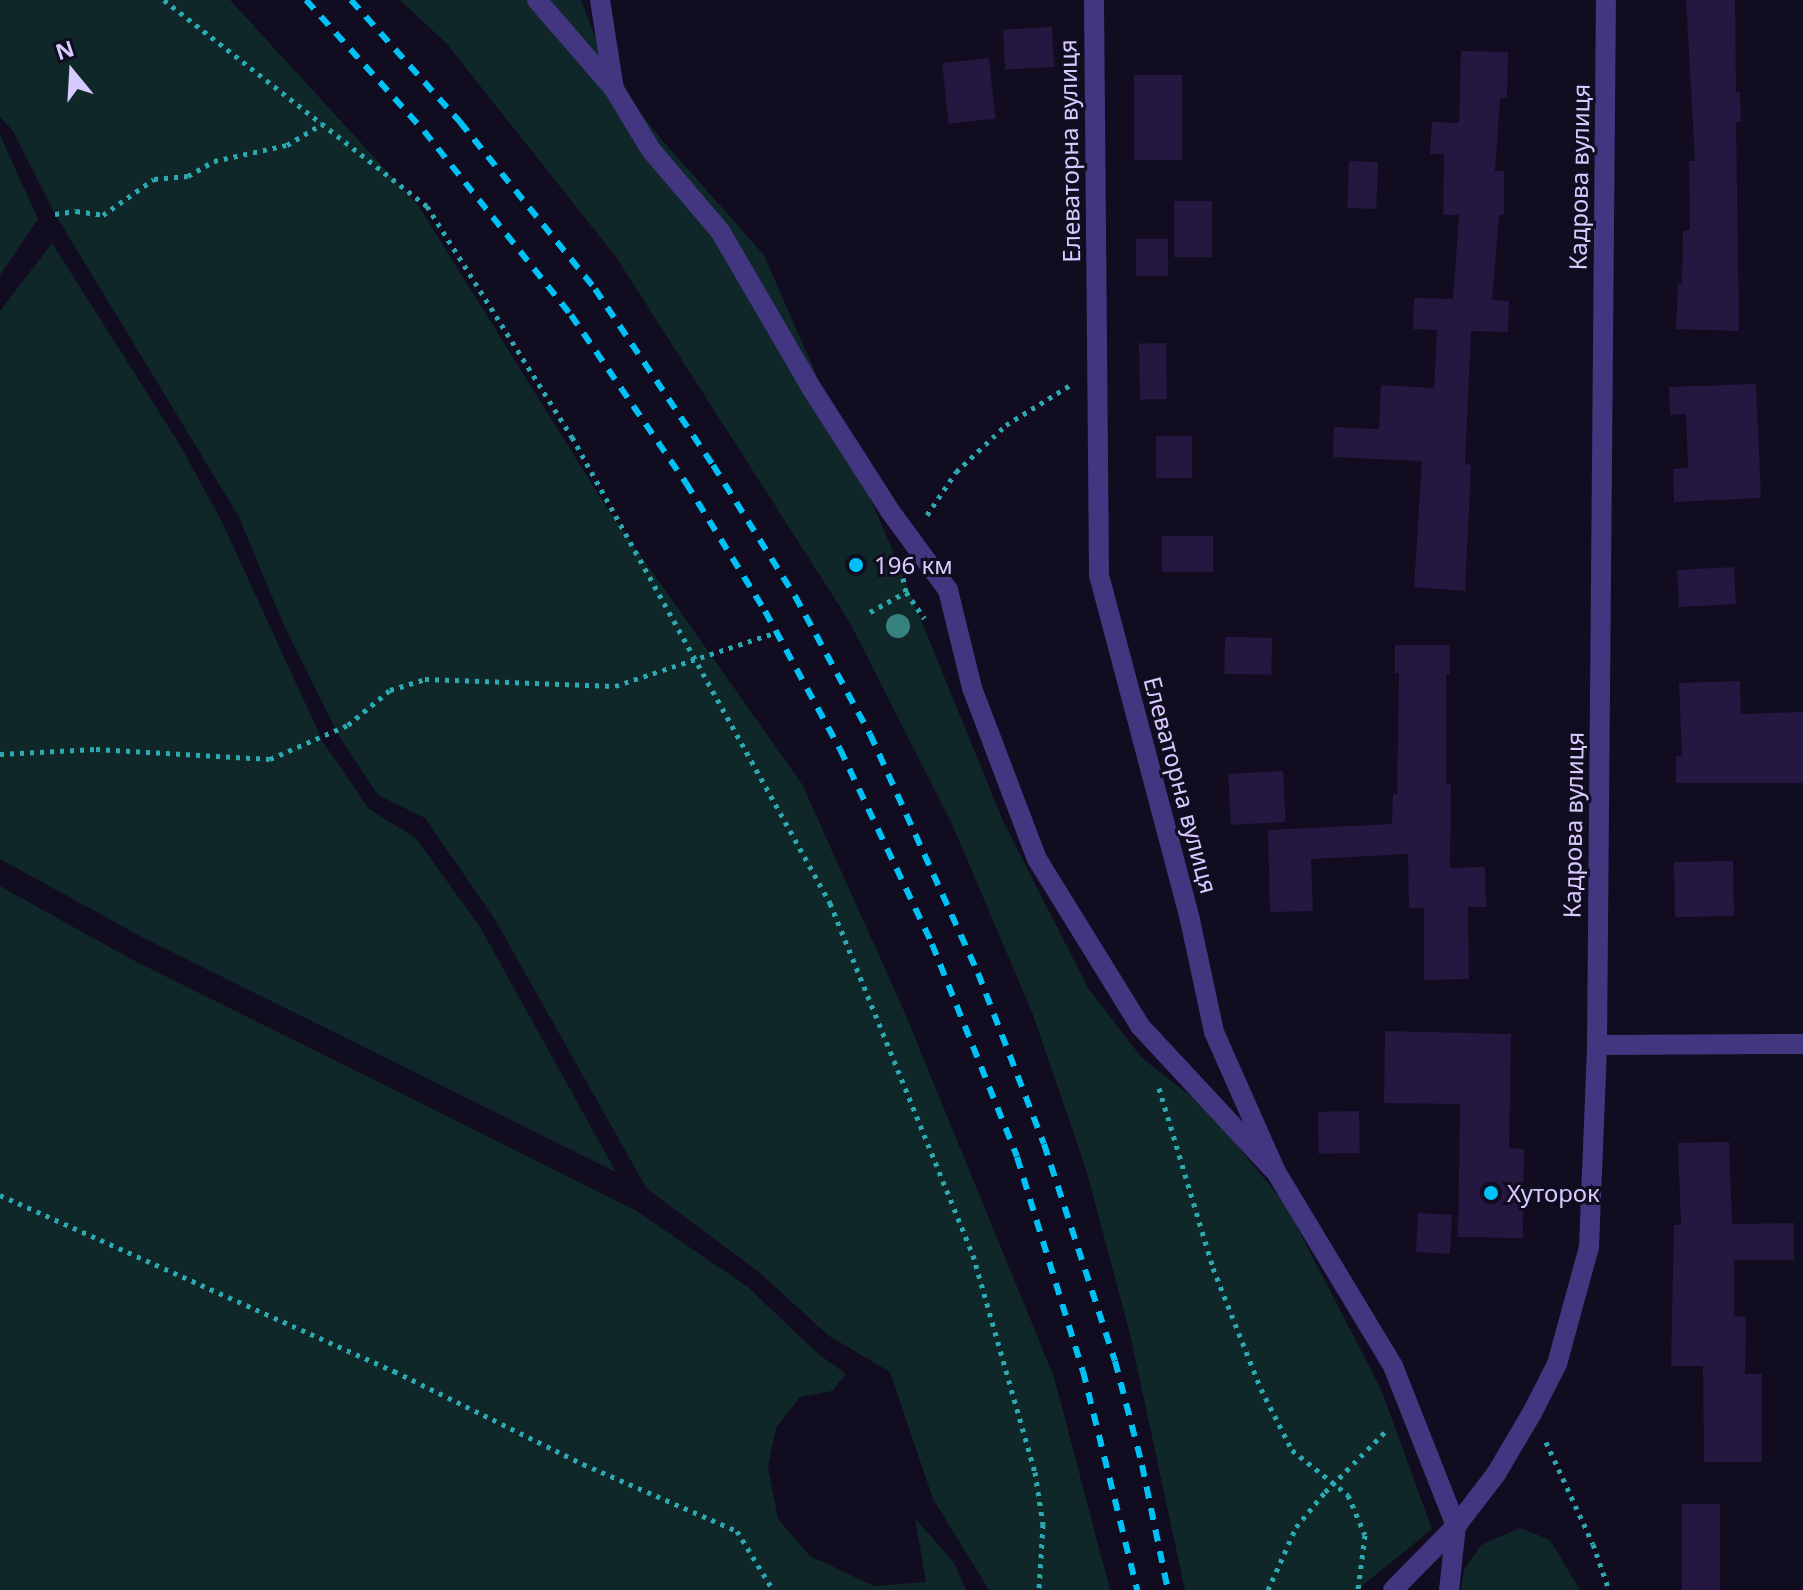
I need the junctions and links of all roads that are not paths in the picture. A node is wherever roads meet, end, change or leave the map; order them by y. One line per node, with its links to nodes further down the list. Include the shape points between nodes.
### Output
1 (537, 0): 5 (street)
2 (600, 0): 5 (street)
3 (1094, 0): 8 (street, Елеваторна вулиця, via 1099,575 1190,920 1214,1032)
4 (1606, 0): 7 (street, Кадрова вулиця)
5 (614, 89): 8 (street, via 651,150 720,231 812,389 948,590 972,688 1037,859 1140,1026)
6 (1803, 1044): 7 (street)
7 (1597, 1045): 9 (street, Кадрова вулиця, via 1589,1247 1557,1364 1496,1474)
8 (1276, 1172): 9 (street, Елеваторна вулиця, via 1393,1366)
9 (1456, 1526): 10 (street, Кадрова вулиця); 11 (street)
10 (1393, 1590)
11 (1449, 1590)

